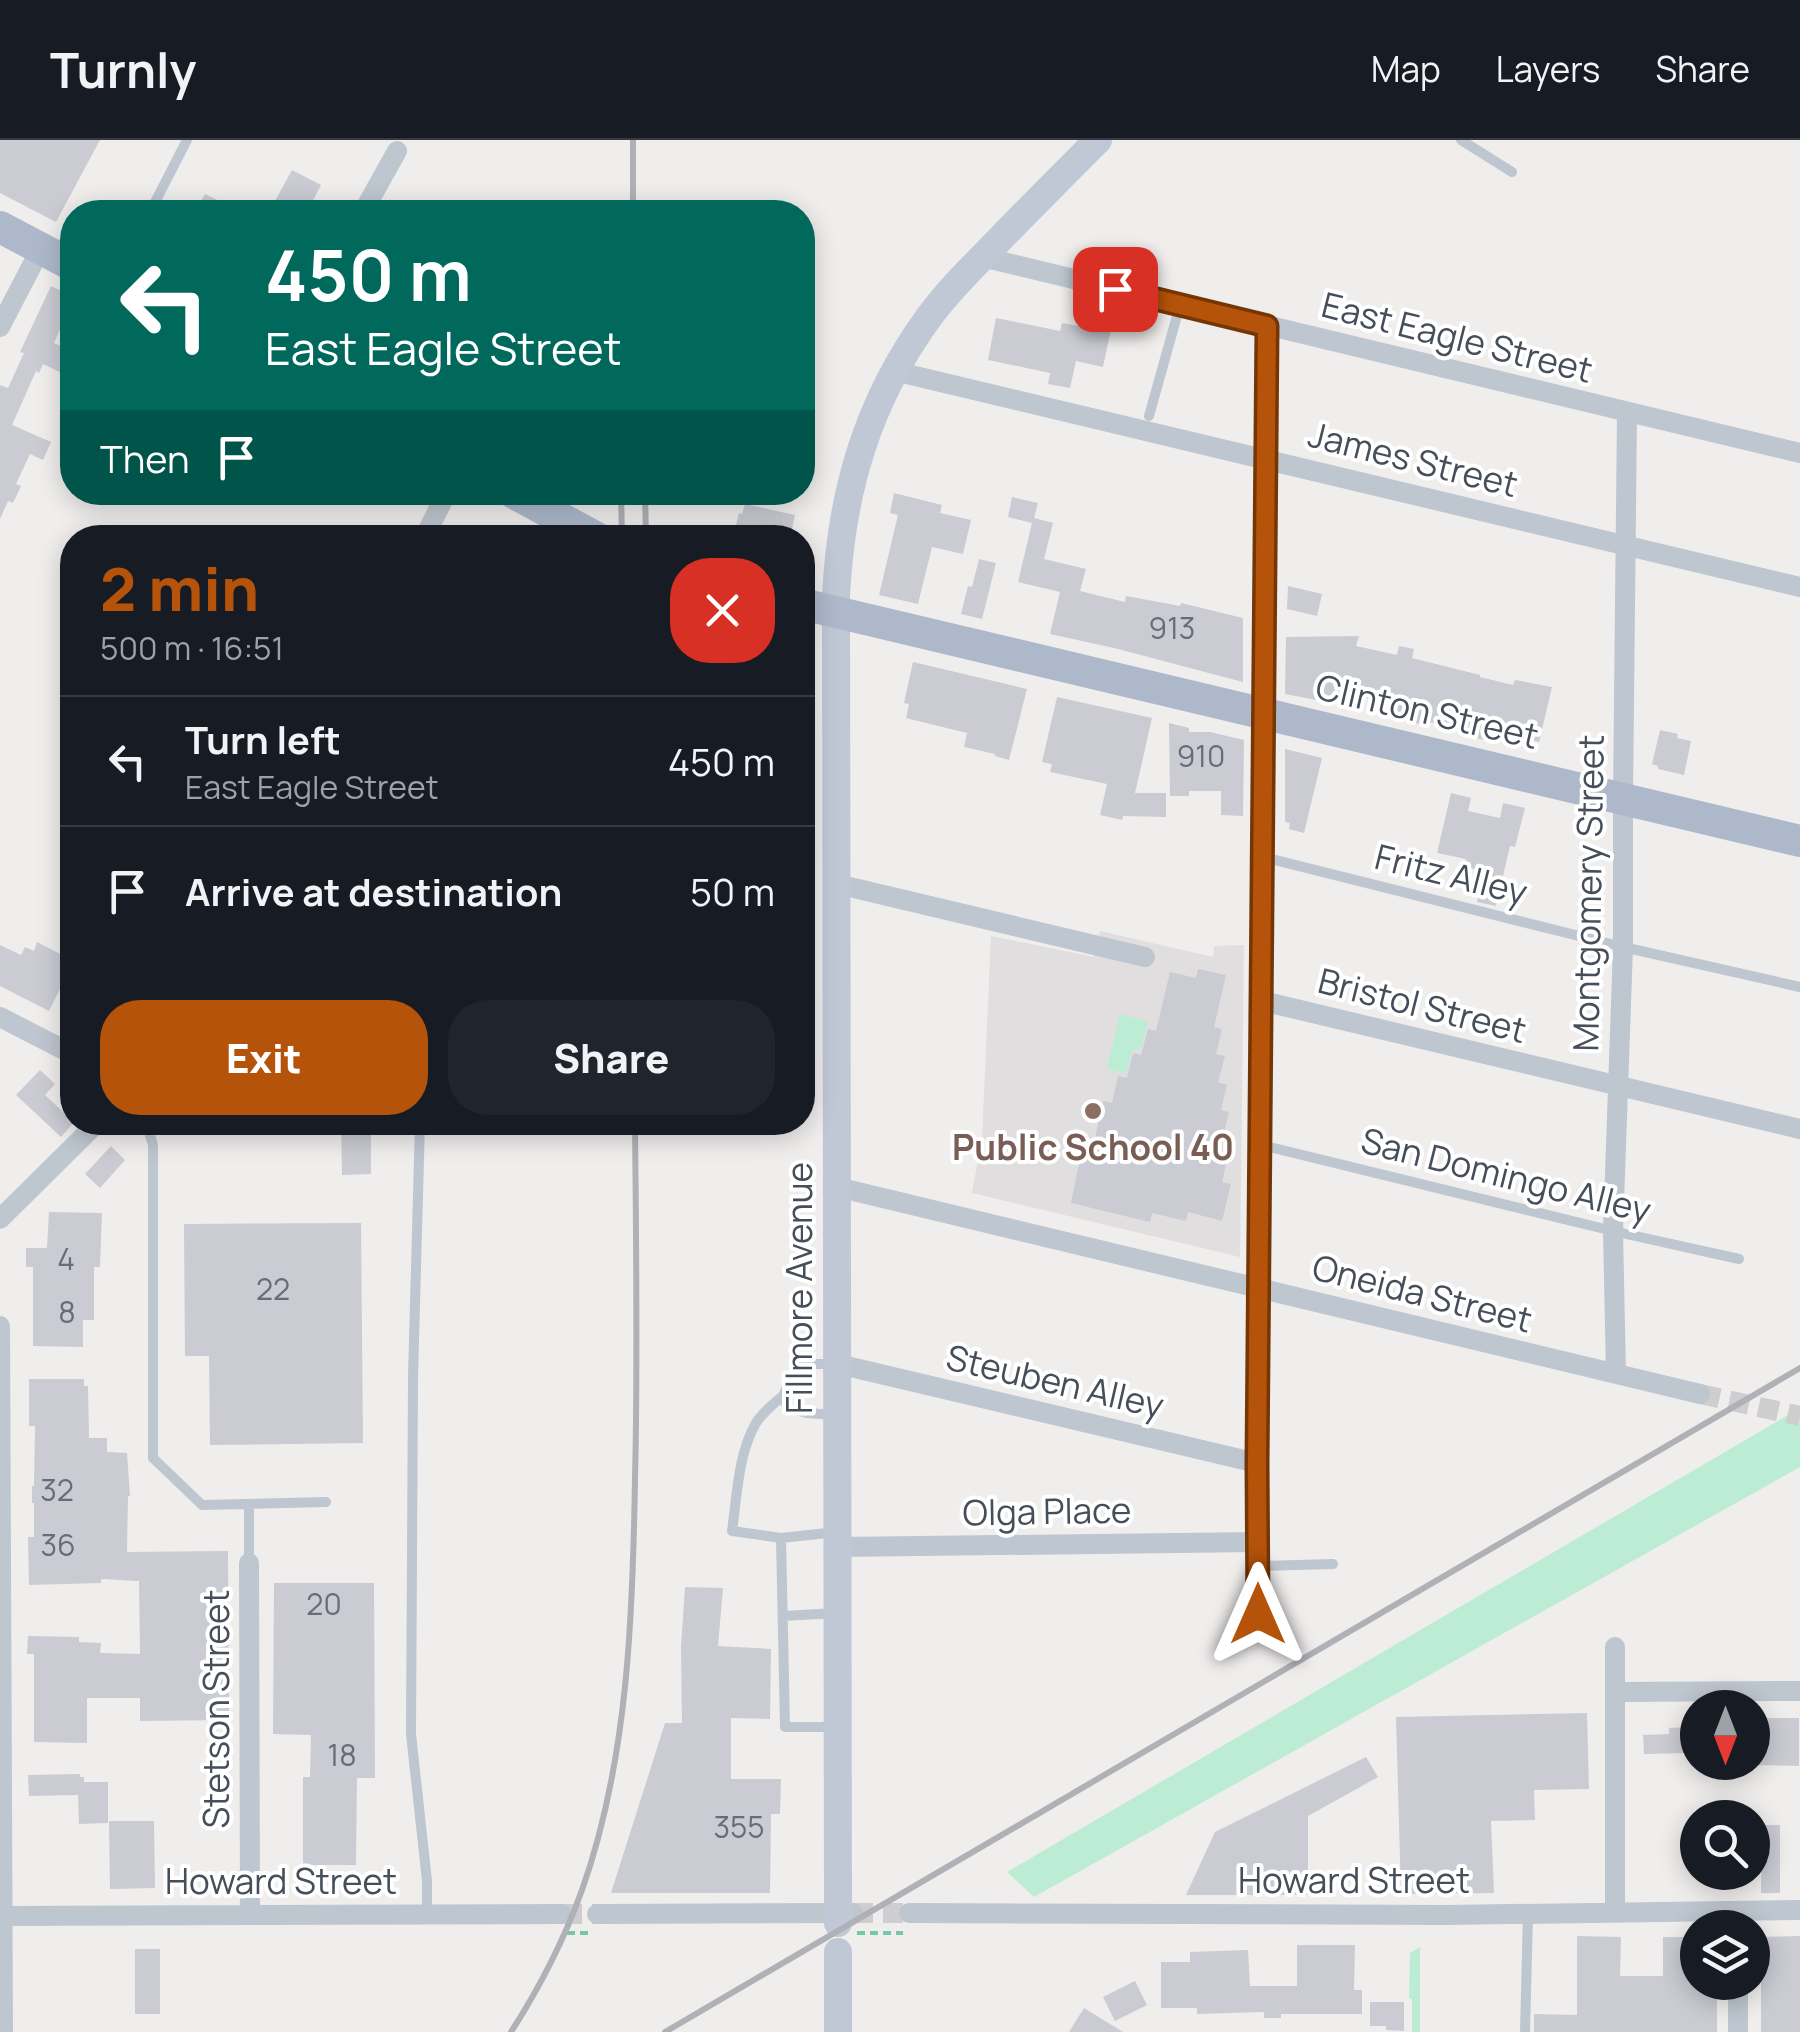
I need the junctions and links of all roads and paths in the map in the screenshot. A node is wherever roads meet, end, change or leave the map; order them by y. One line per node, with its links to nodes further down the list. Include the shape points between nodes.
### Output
1 (187, 140): 6 (lane)
2 (1098, 140): 10 (street, Fillmore Avenue)
3 (1460, 140): 5 (lane)
4 (396, 151): 7 (street)
5 (1512, 172)
6 (156, 200)
7 (369, 200)
8 (0, 226): 9 (main road)
9 (41, 248): 11 (main road); 14 (street)
10 (982, 257): 12 (street, East Eagle Street); 15 (street, Fillmore Avenue, via 929,317)
11 (60, 258)
12 (1180, 305): 13 (street, East Eagle Street); 17 (lane)
13 (1267, 326): 16 (street, East Eagle Street); 19 (street)
14 (0, 327)
15 (894, 371): 19 (street, James Street); 25 (street, Fillmore Avenue, via 857,457 839,549)
16 (1626, 412): 18 (street, East Eagle Street); 22 (street, Montgomery Street)
17 (1149, 416)
18 (1800, 452)
19 (1266, 458): 22 (street, James Street); 26 (street)
20 (536, 505): 21 (main road)
21 (573, 525)
22 (1625, 545): 23 (street, James Street); 27 (street, Montgomery Street)
23 (1800, 587)
24 (815, 607): 25 (main road, Clinton Street)
25 (836, 612): 26 (main road, Clinton Street); 30 (street, Fillmore Avenue)
26 (1264, 714): 27 (main road, Clinton Street); 29 (street)
27 (1622, 799): 28 (main road, Clinton Street); 31 (street, Montgomery Street)
28 (1800, 841)
29 (1263, 857): 31 (lane, Fritz Alley); 34 (street)
30 (837, 884): 32 (street); 43 (street, Fillmore Avenue)
31 (1624, 946): 33 (lane, Fritz Alley); 37 (street, Montgomery Street)
32 (1145, 958)
33 (1800, 987)
34 (1262, 1001): 37 (street, Bristol Street); 42 (street)
35 (0, 1016): 36 (street)
36 (60, 1048)
37 (1620, 1088): 38 (street, Bristol Street); 45 (street, Montgomery Street)
38 (1800, 1129)
39 (85, 1135): 44 (street)
40 (150, 1135): 56 (lane, via 154,1458 202,1505)
41 (420, 1135): 75 (lane, via 411,1734)
42 (1261, 1144): 45 (lane, San Domingo Alley); 47 (street)
43 (837, 1187): 47 (street, Oneida Street); 49 (street, Fillmore Avenue)
44 (0, 1219)
45 (1613, 1231): 46 (lane, San Domingo Alley); 50 (street, Montgomery Street)
46 (1739, 1259)
47 (1260, 1288): 50 (street, Oneida Street); 54 (street)
48 (0, 1326): 80 (street)
49 (838, 1364): 52 (lane, via 804,1364 789,1377); 53 (street, Fillmore Avenue); 54 (street, Steuben Alley)
50 (1616, 1374): 51 (street, Oneida Street)
51 (1700, 1394)
52 (784, 1395): 53 (lane, via 790,1409); 57 (lane, via 757,1422 748,1444 732,1531)
53 (838, 1415): 58 (street, Fillmore Avenue)
54 (1257, 1463): 59 (street)
55 (326, 1502): 56 (lane)
56 (249, 1504): 60 (lane)
57 (781, 1538): 58 (lane); 65 (lane)
58 (838, 1539): 59 (street, Olga Place); 63 (street, Fillmore Avenue)
59 (1258, 1542): 62 (street)
60 (250, 1563): 79 (street, Stetson Street)
61 (1333, 1564): 62 (lane)
62 (1258, 1566): 64 (street)
63 (838, 1612): 65 (lane); 69 (street, Fillmore Avenue)
64 (1258, 1614)
65 (783, 1616): 69 (lane, via 785,1727)
66 (1616, 1647): 68 (street)
67 (1800, 1691): 68 (street)
68 (1615, 1692): 71 (street)
69 (838, 1726): 81 (street, Fillmore Avenue)
70 (1800, 1910): 74 (street, Howard Street)
71 (1615, 1912): 73 (street, Howard Street); 78 (street, Howard Street)
72 (909, 1913): 73 (street, Howard Street)
73 (1528, 1913): 86 (lane)
74 (1770, 1913)
75 (427, 1914): 76 (street, Howard Street); 79 (street, Howard Street)
76 (562, 1914)
77 (597, 1914): 81 (street)
78 (1680, 1914)
79 (250, 1915): 80 (street, Howard Street)
80 (2, 1916): 84 (street)
81 (843, 1916)
82 (838, 1952): 85 (street)
83 (1738, 2000): 87 (street)
84 (3, 2032)
85 (838, 2032)
86 (1525, 2032)
87 (1738, 2032)

